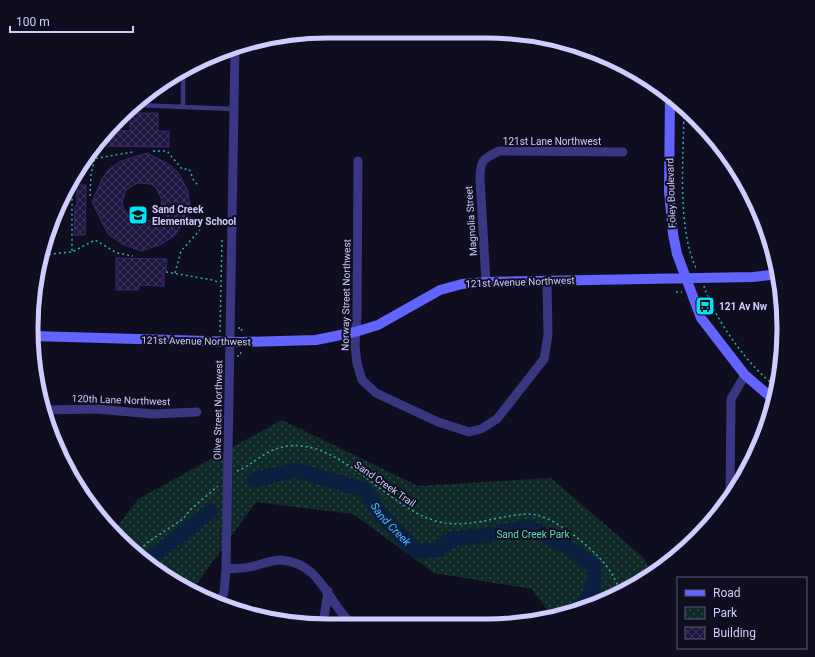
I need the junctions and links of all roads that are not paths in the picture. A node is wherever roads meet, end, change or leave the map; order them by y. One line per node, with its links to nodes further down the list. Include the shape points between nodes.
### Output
1 (235, 53): 6 (street, Olive Street Northwest)
2 (183, 77): 5 (lane)
3 (670, 104): 11 (street, Foley Boulevard, via 671,214 678,254)
4 (143, 105): 5 (lane)
5 (182, 107): 6 (lane)
6 (234, 109): 16 (street, Olive Street Northwest)
7 (623, 152): 8 (street, 121st Lane Northwest, via 499,151)
8 (483, 160): 13 (street, Magnolia Street, via 480,179)
9 (358, 161): 14 (street, Norway Street Northwest)
10 (772, 275): 11 (street, 121st Avenue Northwest)
11 (686, 279): 12 (street, 121st Avenue Northwest); 17 (street, Foley Boulevard, via 701,318)
12 (547, 281): 13 (street, 121st Avenue Northwest); 14 (street, Norway Street Northwest, via 548,335 544,359 497,419 481,429 468,432 438,422 376,393 362,380 356,363)
13 (486, 282): 14 (street, 121st Avenue Northwest, via 462,284 440,290 378,325)
14 (355, 332): 16 (street, 121st Avenue Northwest, via 316,340)
15 (38, 336): 16 (street, 121st Avenue Northwest)
16 (231, 342): 22 (street, Olive Street Northwest)
17 (745, 375): 18 (street, Foley Boulevard); 21 (street, via 731,399)
18 (769, 396)
19 (50, 410): 20 (street, 120th Lane Northwest, via 153,414)
20 (197, 412)
21 (730, 487)
22 (226, 568): 23 (street, via 243,568 273,561 290,562 304,567); 24 (street, Olive Street Northwest)
23 (328, 591): 25 (street); 26 (street, via 338,609)
24 (221, 599)
25 (324, 619)
26 (347, 619)

